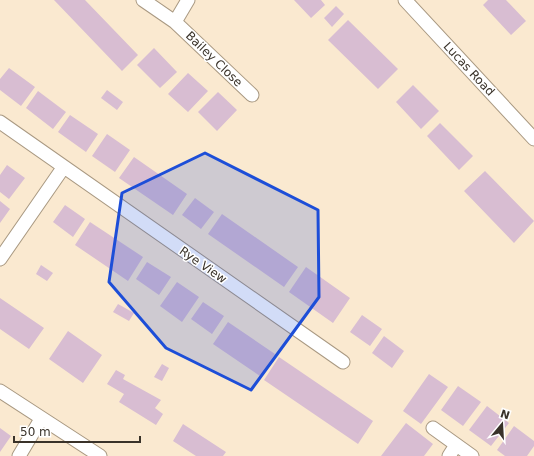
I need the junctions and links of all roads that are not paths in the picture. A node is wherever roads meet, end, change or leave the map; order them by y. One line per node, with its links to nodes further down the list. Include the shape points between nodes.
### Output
1 (143, 0): 4 (street, Bailey Close)
2 (188, 0): 4 (street, Bailey Close)
3 (404, 0): 7 (street, Lucas Road)
4 (175, 22): 5 (street, Bailey Close)
5 (252, 96)
6 (0, 122): 8 (street, Rye View)
7 (534, 139)
8 (63, 168): 9 (street); 10 (street, Rye View)
9 (0, 259)
10 (343, 362)
11 (0, 391): 12 (street)
12 (41, 419): 15 (street); 16 (street)
13 (433, 428): 14 (street)
14 (456, 445): 17 (street); 18 (street)
15 (19, 456)
16 (100, 456)
17 (449, 456)
18 (472, 456)

